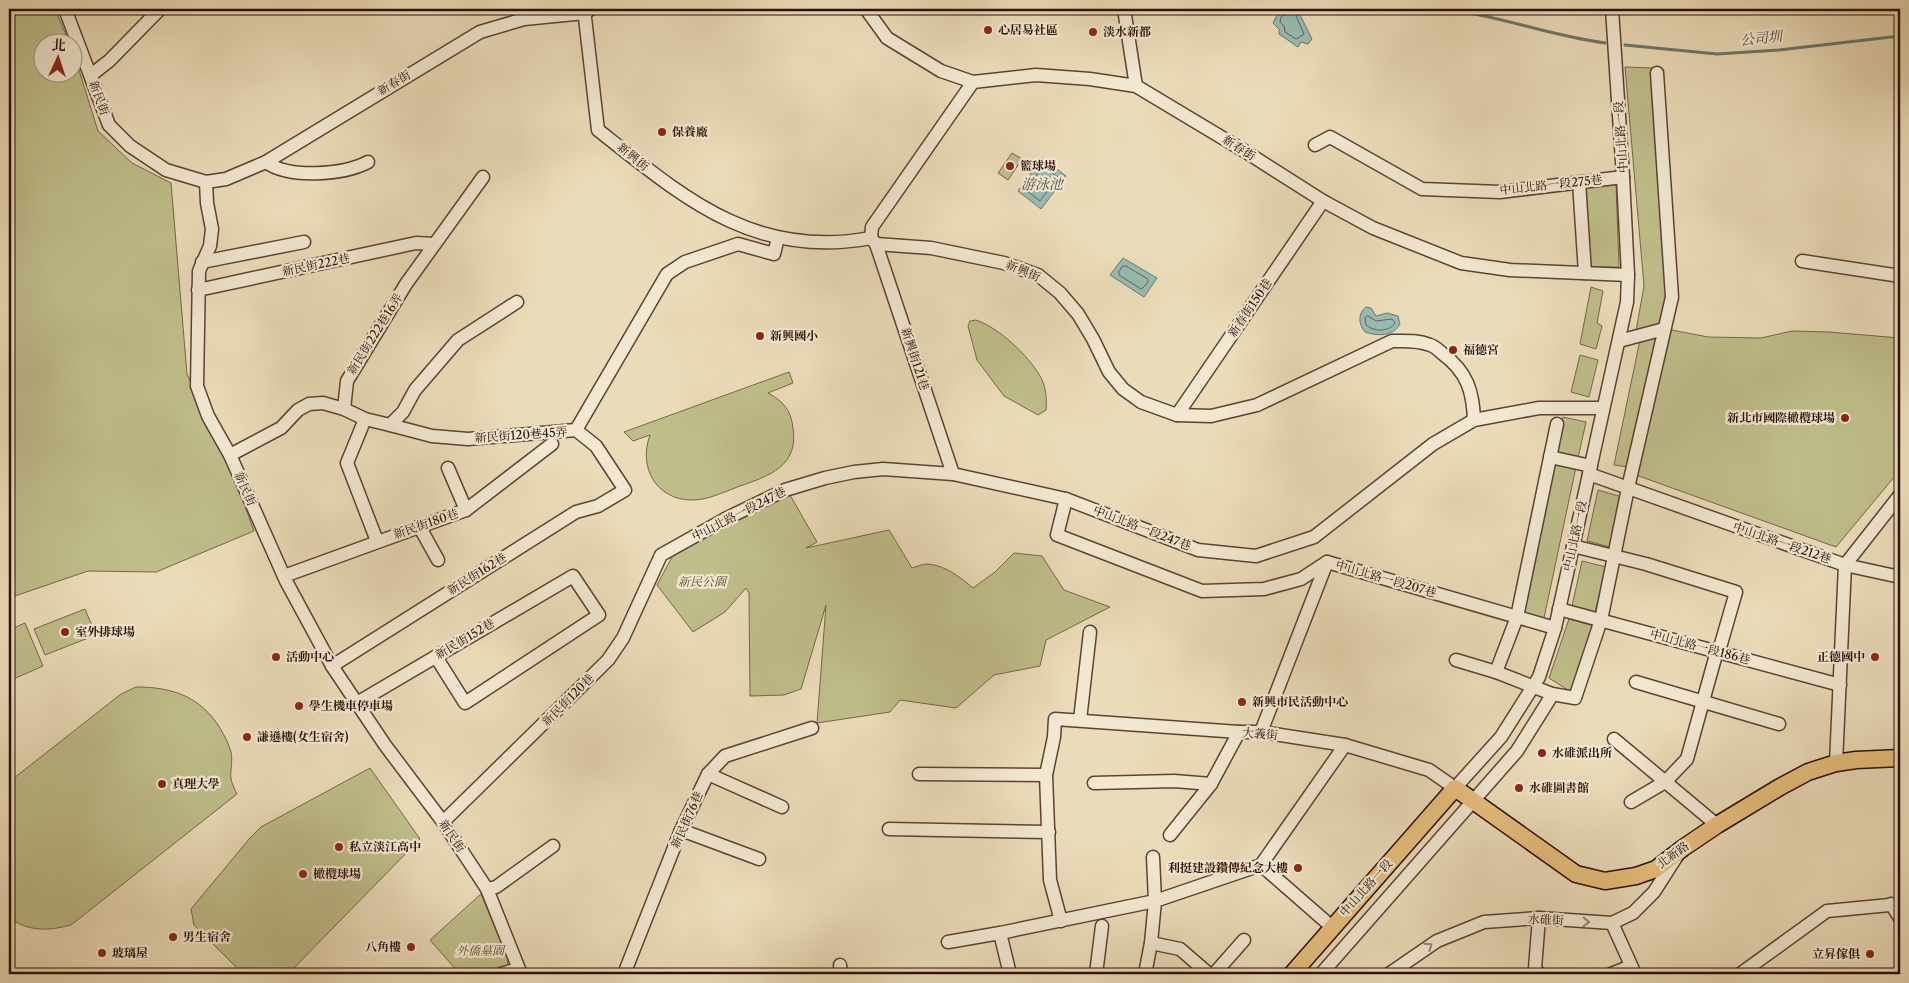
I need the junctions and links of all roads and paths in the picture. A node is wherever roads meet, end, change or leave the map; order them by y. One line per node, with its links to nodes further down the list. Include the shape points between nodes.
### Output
1 (65, 9): 8 (street, 新民街)
2 (160, 9): 8 (street)
3 (866, 9): 9 (street, 新春街, via 887,38 941,70)
4 (1124, 9): 10 (street)
5 (1612, 9): 15 (street, 中山北路一段)
6 (586, 10): 12 (street, 新春街, via 524,19 480,32); 19 (street, 新興街, via 598,130 665,183 716,216 742,228)
7 (1657, 73): 30 (street, via 1672,297)
8 (91, 75): 16 (street, 新民街, via 109,125 130,146 166,170)
9 (973, 82): 10 (street, 新春街, via 1036,75); 20 (street, via 872,227)
10 (1136, 86): 18 (street, 新春街)
11 (1315, 145): 17 (street, 中山北路一段275巷, via 1330,137 1422,189 1500,192)
12 (266, 162): 13 (street, via 313,174); 16 (street, 新春街, via 226,179)
13 (368, 162)
14 (483, 177): 22 (street, 新民街222巷16弄)
15 (1623, 177): 17 (street, 中山北路一段275巷); 26 (street, 中山北路一段)
16 (206, 182): 24 (street, 新民街, via 212,228 210,246)
17 (1579, 182): 25 (street)
18 (1323, 201): 25 (street, 新春街, via 1373,228 1461,263 1510,270); 34 (street, 新春街150巷)
19 (778, 238): 20 (street, 新興街, via 826,244); 39 (street, via 774,254 738,244 685,262 667,274)
20 (874, 241): 34 (street, 新興街, via 931,248 1004,263 1038,275 1078,314 1109,372 1122,389 1141,402); 45 (street, 新興街121巷)
21 (304, 242): 24 (street)
22 (434, 244): 28 (street, 新民街222巷, via 416,243); 32 (street, 新民街222巷16弄, via 347,381)
23 (1802, 261): 27 (street)
24 (202, 262): 28 (street, 新民街)
25 (1586, 273): 26 (street, 新春街)
26 (1628, 275): 31 (street, 中山北路一段, via 1628,302)
27 (1900, 276)
28 (198, 290): 41 (street, 新民街, via 197,386 208,416)
29 (517, 302): 38 (street, via 458,340)
30 (1664, 328): 31 (street); 46 (street)
31 (1619, 341): 33 (street, 中山北路一段)
32 (344, 408): 35 (street); 41 (street, via 323,403 309,404 298,410 281,428)
33 (1603, 408): 36 (street, 中山北路一段247巷, via 1539,408); 44 (street, 中山北路一段)
34 (1178, 415): 36 (street, 新興街, via 1211,416 1257,405 1392,341 1413,341 1432,345 1460,370 1473,399)
35 (365, 420): 38 (street); 52 (street, via 346,463)
36 (1474, 420): 49 (street, 中山北路一段247巷, via 1433,444 1314,537 1256,556 1198,550)
37 (1557, 424): 42 (street)
38 (390, 425): 39 (street, 新民街120巷45弄, via 432,436 468,439)
39 (576, 430): 47 (street, 新民街120巷45弄, via 596,446)
40 (552, 444): 50 (street, 新民街180巷)
41 (230, 455): 59 (street, 新民街)
42 (1550, 457): 44 (street, 中山北路一段212巷); 62 (street)
43 (448, 468): 50 (street)
44 (1590, 470): 46 (street, 中山北路一段212巷); 53 (street, 中山北路一段)
45 (953, 474): 49 (street, 中山北路一段247巷); 54 (street, 中山北路一段247巷, via 883,469 825,478 785,490)
46 (1628, 488): 55 (street); 58 (street, 中山北路一段212巷)
47 (625, 490): 69 (street, 新民街162巷, via 598,506 576,512)
48 (1900, 495): 58 (street)
49 (1066, 499): 57 (street, 中山北路一段207巷, via 1057,535 1202,591 1264,589 1301,579)
50 (466, 510): 51 (street, 新民街180巷)
51 (419, 526): 52 (street, 新民街180巷); 56 (street)
52 (377, 541): 59 (street, 新民街180巷)
53 (1573, 546): 55 (street); 61 (street, 中山北路一段)
54 (661, 555): 96 (street, 新民街120巷, via 624,638 608,660)
55 (1614, 556): 63 (street); 66 (street, via 1736,592)
56 (438, 560)
57 (1327, 562): 62 (street, 中山北路一段207巷); 81 (street)
58 (1845, 565): 60 (street); 72 (street, 中山北路一段212巷)
59 (284, 576): 69 (street, 新民街)
60 (1900, 577)
61 (1559, 609): 63 (street, 中山北路一段186巷); 64 (street, 中山北路一段)
62 (1516, 617): 64 (street, 中山北路一段207巷); 70 (street)
63 (1601, 620): 66 (street, 中山北路一段186巷); 74 (street, via 1574,698)
64 (1555, 628): 73 (street, 中山北路一段, via 1539,677)
65 (1090, 632): 77 (street)
66 (1717, 651): 72 (street, 中山北路一段186巷); 75 (street)
67 (436, 657): 67 (street, 新民街152巷, via 573,576 599,615 465,703); 76 (street, 新民街152巷)
68 (1456, 660): 70 (street)
69 (332, 666): 76 (street, 新民街)
70 (1496, 672): 73 (street)
71 (1636, 682): 75 (street)
72 (1840, 685): 85 (street, 中山北路一段212巷)
73 (1532, 687): 74 (street); 92 (street, 中山北路一段, via 1501,737)
74 (1552, 694): 93 (street, via 1517,751)
75 (1702, 702): 78 (street); 89 (street, via 1687,759)
76 (357, 703): 96 (street, 新民街)
77 (1080, 720): 80 (street, 大義街); 88 (street, 大義街, via 1055,719)
78 (1779, 724)
79 (812, 728): 86 (street, 新民街76巷, via 725,756)
80 (1239, 732): 81 (street, 大義街); 91 (street)
81 (1261, 732): 83 (street, 大義街)
82 (1614, 739): 89 (street)
83 (1345, 746): 92 (street, 大義街, via 1429,770); 106 (street)
84 (1900, 758): 85 (main road, 北新路)
85 (1836, 763): 97 (main road, 北新路, via 1780,786)
86 (708, 774): 95 (street); 99 (street, 新民街76巷)
87 (919, 774): 88 (street)
88 (1046, 774): 100 (street)
89 (1665, 782): 94 (street); 97 (street)
90 (1094, 783): 91 (street, via 1174,781)
91 (1211, 784): 101 (street)
92 (1455, 788): 93 (main road, 北新路); 115 (main road, 中山北路一段)
93 (1473, 802): 103 (main road, 北新路, via 1576,874 1605,881 1656,869); 130 (street)
94 (1631, 802)
95 (782, 807)
96 (443, 822): 107 (street, 新民街)
97 (1716, 825): 103 (main road, 北新路)
98 (889, 829): 100 (street)
99 (681, 830): 105 (street); 123 (street, 新民街76巷)
100 (1049, 832): 112 (street, via 1050,880)
101 (1170, 835)
102 (553, 846): 107 (street)
103 (1682, 848): 113 (street, 水碓街, via 1654,892 1633,913)
104 (1153, 857): 108 (street)
105 (759, 859)
106 (1261, 864): 108 (street); 115 (street)
107 (487, 890): 121 (street, 新民街)
108 (1155, 901): 112 (street); 119 (street)
109 (1896, 904): 111 (street); 134 (street, via 1827,911)
110 (1539, 918): 113 (street, 水碓街, one-way to 113); 131 (street, 水碓街, one-way to 110, via 1437,940 1484,922); 132 (street, via 1535,968)
111 (1900, 918)
112 (1061, 921): 116 (street)
113 (1612, 922): 120 (street)
114 (1102, 926): 125 (street)
115 (1332, 927): 129 (main road, 中山北路一段)
116 (1000, 934): 118 (street); 124 (street)
117 (1244, 940): 128 (street)
118 (948, 942)
119 (1151, 942): 126 (street); 127 (street, via 1180,949)
120 (1633, 970): 133 (street)
121 (519, 971): 122 (street)
122 (501, 974)
123 (624, 974)
124 (1010, 974)
125 (1096, 974)
126 (1145, 974)
127 (1209, 974)
128 (1214, 974)
129 (1292, 974)
130 (1321, 974)
131 (1390, 974)
132 (1539, 974)
133 (1611, 974)
134 (1740, 974)

